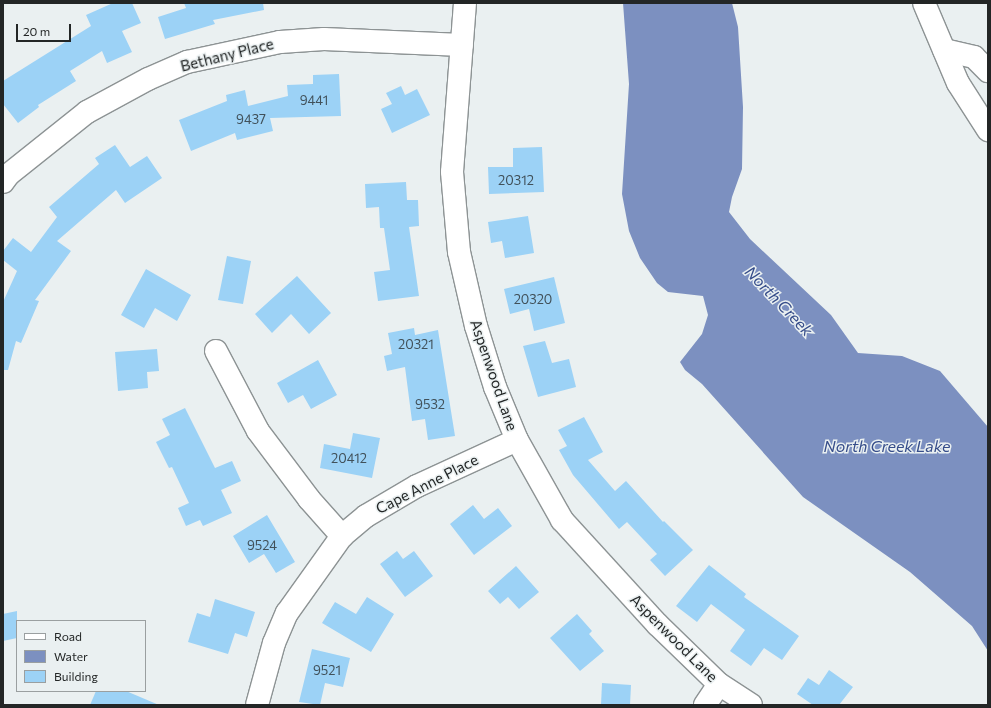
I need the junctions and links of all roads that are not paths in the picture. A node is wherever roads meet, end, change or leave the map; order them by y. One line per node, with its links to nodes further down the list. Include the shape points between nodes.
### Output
1 (465, 3): 3 (street, Aspenwood Lane)
2 (924, 3): 4 (street)
3 (462, 45): 7 (street, Bethany Place, via 324,39 280,42 187,62 148,79 87,112 8,175); 9 (street, Aspenwood Lane, via 452,172 459,252 478,334 495,386)
4 (944, 50): 5 (street, via 974,57); 6 (street, via 958,83)
5 (988, 71)
6 (988, 130)
7 (3, 182)
8 (216, 351): 10 (street, via 258,431 309,499)
9 (517, 440): 10 (street, Cape Anne Place, via 411,489 366,516); 11 (street, Aspenwood Lane, via 562,520 657,624)
10 (342, 536): 12 (street, Cape Anne Place, via 287,613 274,642)
11 (719, 684): 13 (street); 14 (street, Aspenwood Lane)
12 (257, 705)
13 (705, 705)
14 (751, 705)

